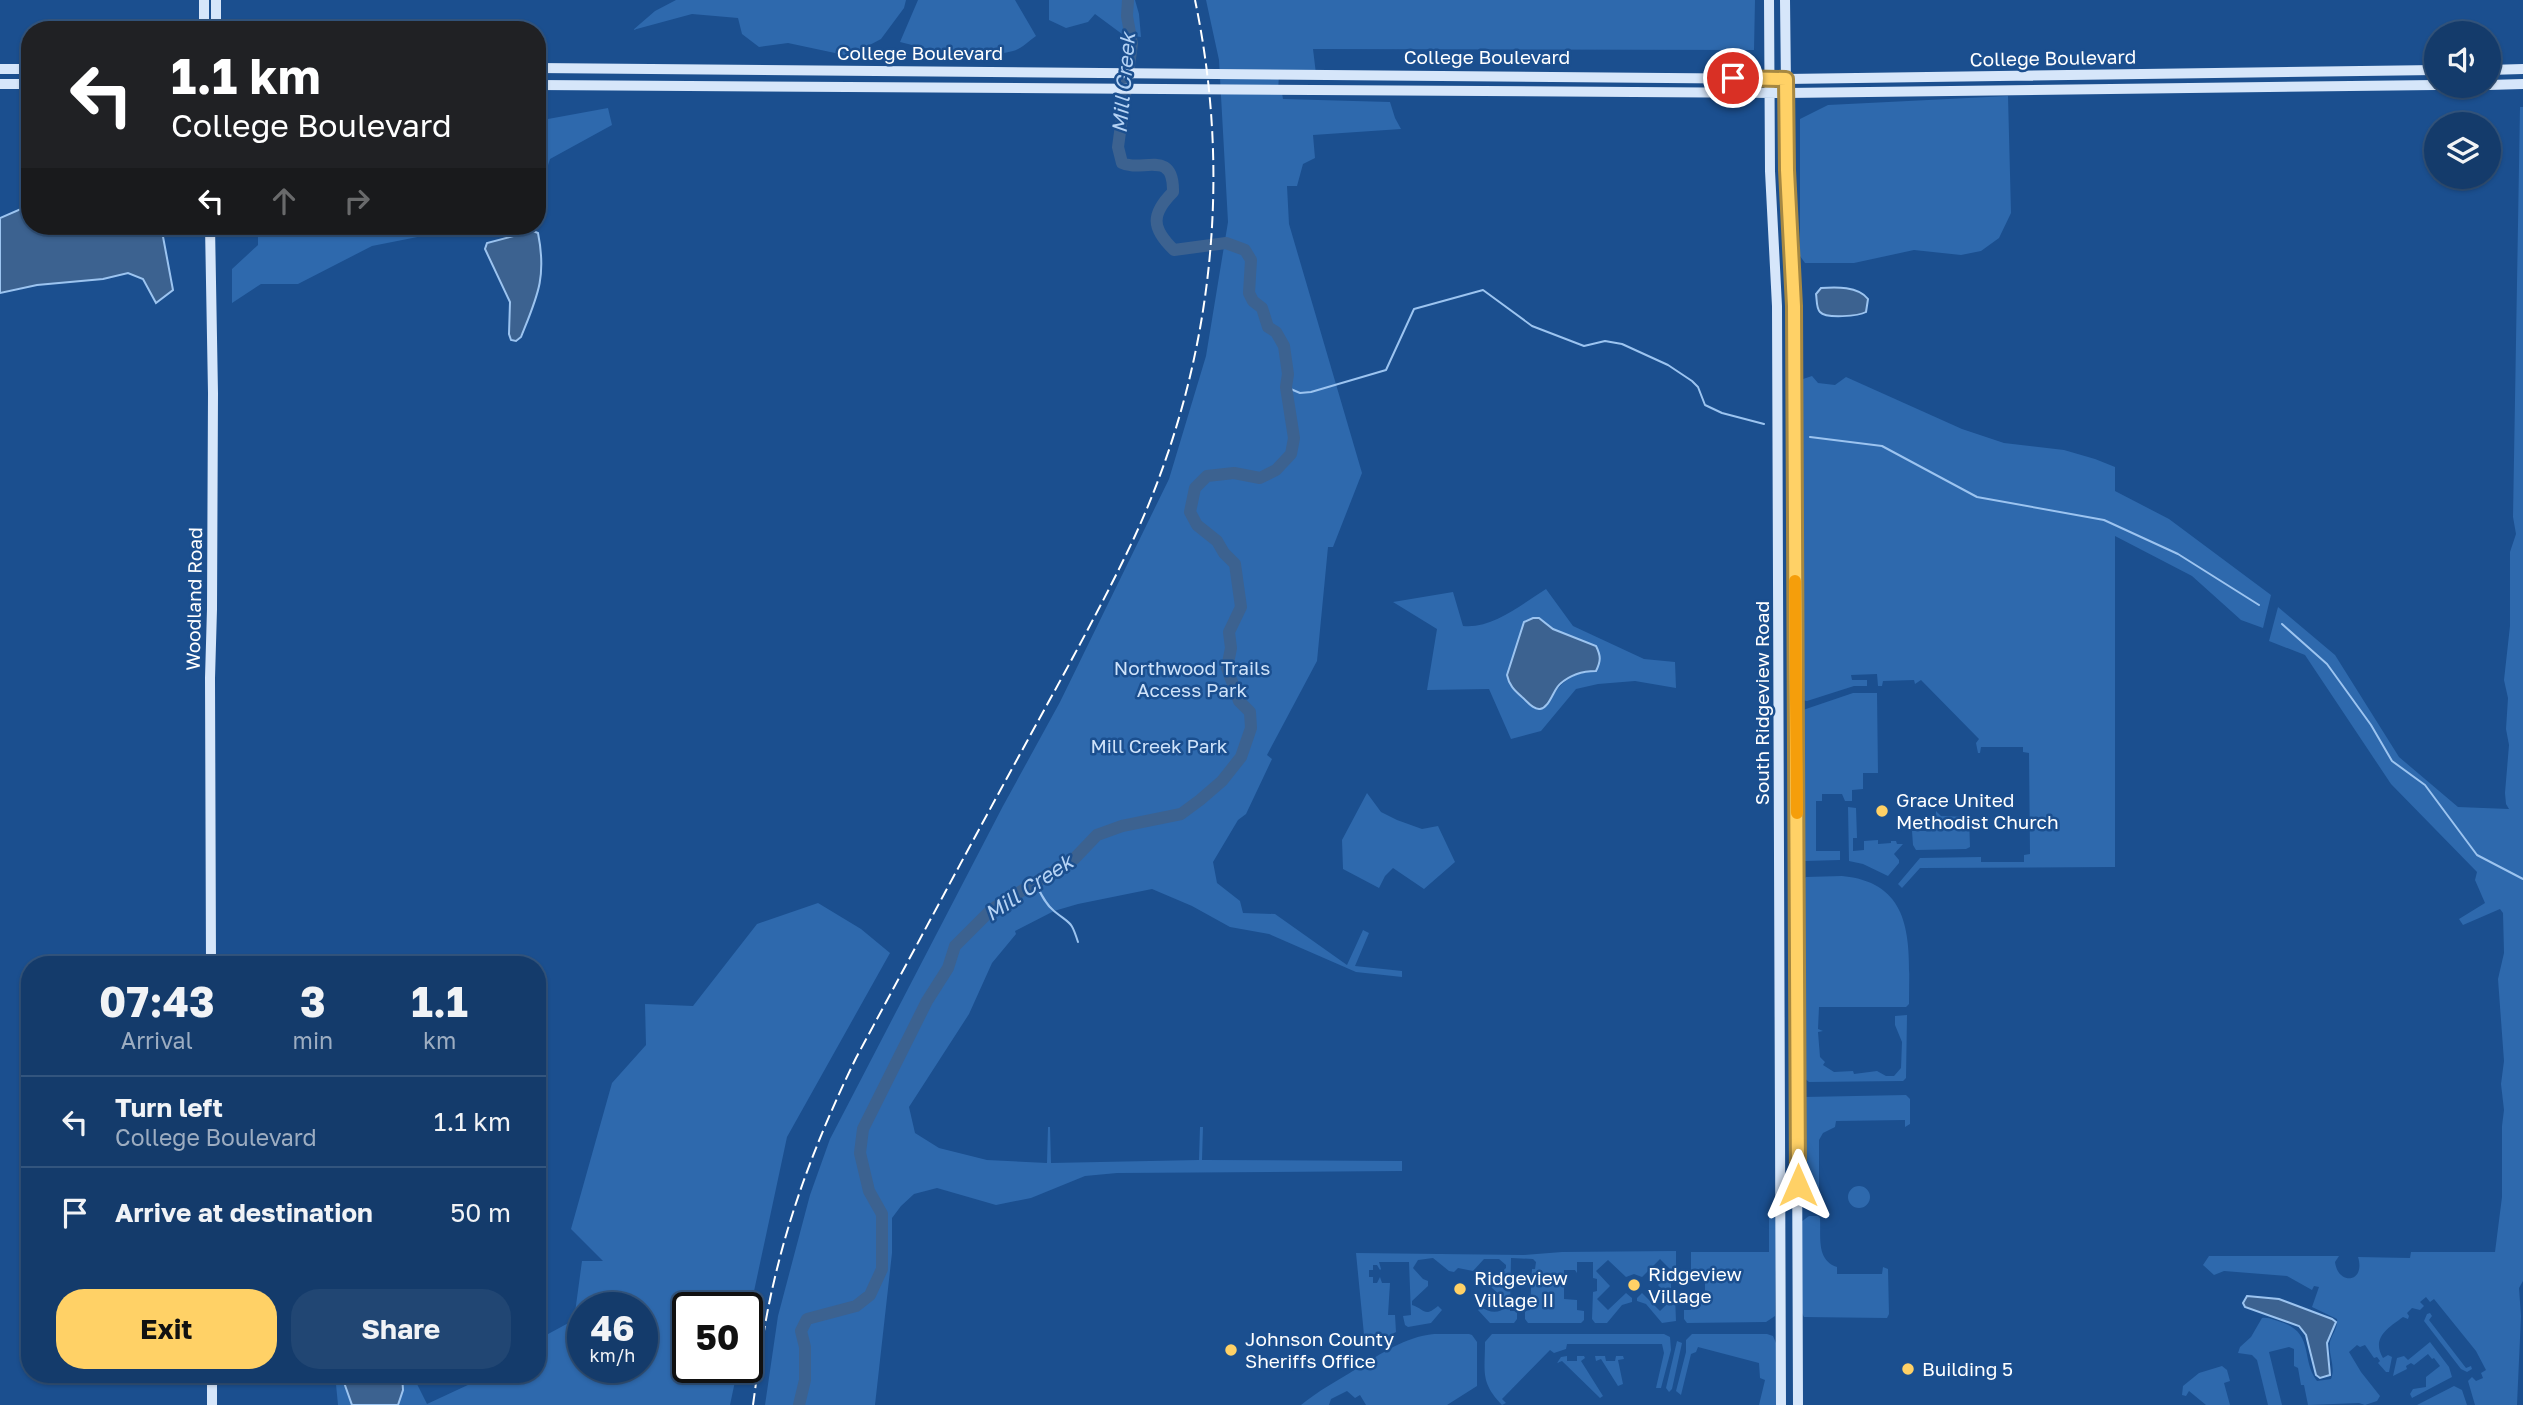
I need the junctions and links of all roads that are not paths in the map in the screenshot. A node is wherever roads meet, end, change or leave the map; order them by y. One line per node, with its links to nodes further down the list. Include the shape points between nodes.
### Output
1 (204, 0): 5 (main road)
2 (216, 0): 6 (main road)
3 (1769, 0): 13 (main road, South Ridgeview Road)
4 (1785, 0): 14 (main road, South Ridgeview Road)
5 (204, 21)
6 (216, 21)
7 (546, 68): 13 (main road, College Boulevard)
8 (0, 69): 9 (main road)
9 (21, 69)
10 (2501, 69): 11 (main road)
11 (2523, 69)
12 (2424, 70): 14 (main road, College Boulevard)
13 (1770, 79): 14 (main road, College Boulevard); 21 (main road, South Ridgeview Road)
14 (1786, 79): 22 (main road, South Ridgeview Road)
15 (0, 84): 16 (main road)
16 (21, 84)
17 (2523, 84): 20 (main road)
18 (546, 85): 21 (main road, College Boulevard)
19 (2424, 85): 22 (main road, College Boulevard)
20 (2501, 85)
21 (1770, 93): 22 (main road, College Boulevard); 27 (main road, South Ridgeview Road, via 1777,306)
22 (1786, 93): 28 (main road, South Ridgeview Road, via 1794,306)
23 (211, 235): 24 (main road, Woodland Road)
24 (211, 956)
25 (212, 1383): 26 (main road)
26 (212, 1405)
27 (1781, 1405)
28 (1798, 1405)

